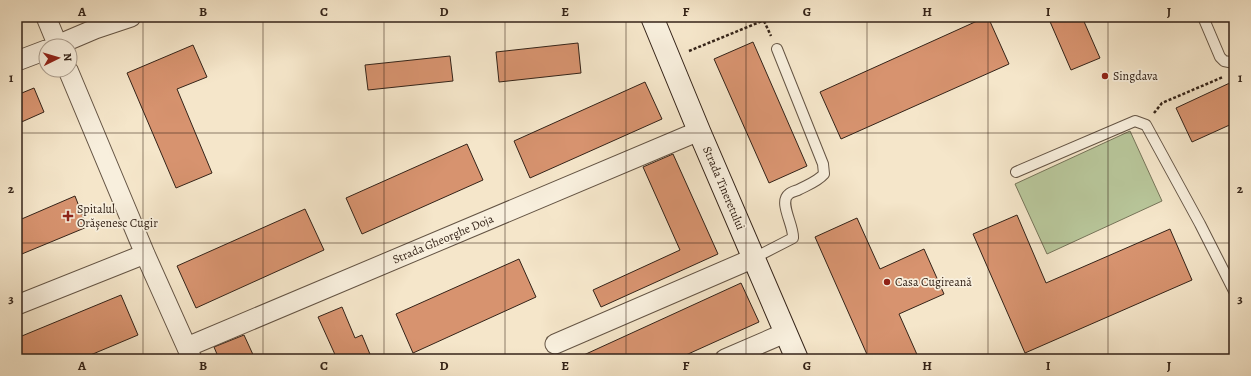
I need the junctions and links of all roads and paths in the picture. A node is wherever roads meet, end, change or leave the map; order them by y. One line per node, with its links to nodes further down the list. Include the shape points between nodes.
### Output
1 (46, 17): 6 (street)
2 (131, 17): 7 (street)
3 (652, 17): 15 (street, Strada Tineretului)
4 (772, 17): 10 (path)
5 (1203, 17): 12 (lane, via 1220,57)
6 (52, 38)
7 (75, 38)
8 (777, 49): 18 (lane, via 823,164 824,174 819,180 788,194 784,201 794,232 793,238)
9 (38, 53): 11 (street)
10 (682, 54)
11 (17, 62)
12 (1233, 63): 14 (path, via 1226,76 1162,103)
13 (71, 78): 17 (street)
14 (1146, 125): 16 (lane, via 1135,121); 19 (lane)
15 (699, 131): 18 (street, Strada Tineretului); 23 (street, Strada Gheorghe Doja)
16 (1016, 172)
17 (145, 254): 20 (street); 23 (street)
18 (754, 258): 21 (street, Strada Tineretului); 22 (street)
19 (1234, 291)
20 (17, 305)
21 (785, 333): 24 (street); 25 (street, Strada Tineretului)
22 (555, 344)
23 (189, 353)
24 (724, 359)
25 (797, 359)

